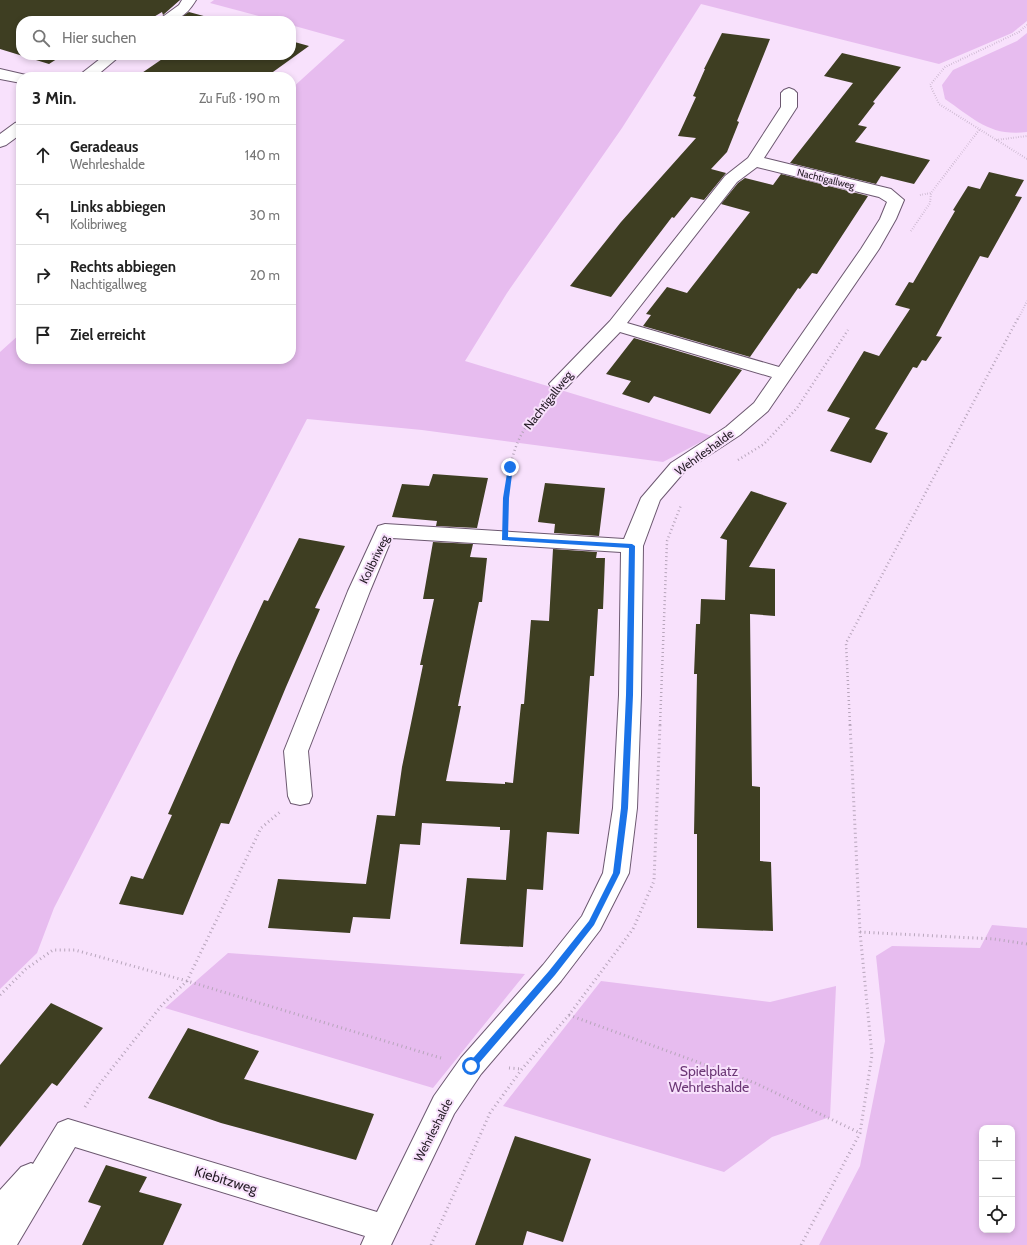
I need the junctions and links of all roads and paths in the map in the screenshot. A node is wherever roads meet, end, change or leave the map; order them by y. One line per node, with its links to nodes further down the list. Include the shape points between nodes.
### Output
1 (190, 0): 2 (street, via 184,8)
2 (172, 16)
3 (1027, 26): 10 (path, via 945,67 930,85 939,104)
4 (107, 60): 5 (street)
5 (92, 72)
6 (0, 74): 7 (street)
7 (16, 77)
8 (789, 93): 15 (street, Nachtigallweg, via 789,107)
9 (16, 130): 13 (street)
10 (978, 130): 12 (path); 16 (path)
11 (1027, 136): 12 (path)
12 (996, 140): 14 (path)
13 (0, 142)
14 (1027, 159)
15 (754, 161): 17 (street, Nachtigallweg, via 885,193); 20 (street, Nachtigallweg, via 731,179)
16 (931, 193): 17 (path); 18 (path, via 930,203)
17 (896, 200): 22 (street, Wehrleshalde, via 870,249)
18 (908, 236)
19 (1027, 300): 29 (path, via 846,643)
20 (616, 325): 22 (street); 23 (street, Nachtigallweg)
21 (848, 329): 24 (path, via 797,408 764,444)
22 (784, 375): 27 (street, Wehrleshalde, via 761,407 733,431 678,467 651,498)
23 (559, 384): 26 (path, Nachtigallweg, via 523,432 510,467)
24 (737, 460)
25 (685, 500): 33 (path, via 680,505 667,542 654,881 633,929)
26 (504, 539): 27 (street, Kolibriweg); 28 (street, Kolibriweg, via 385,531 296,751)
27 (632, 546): 34 (street, Wehrleshalde, via 625,808 616,873 592,923)
28 (300, 796): 31 (path, via 261,828)
29 (860, 932): 30 (path, via 994,939); 37 (path, via 872,1055)
30 (1027, 944)
31 (187, 981): 32 (path, via 75,950 53,950 26,969); 34 (path); 36 (path, via 162,1005 98,1086)
32 (0, 995)
33 (568, 1015): 35 (path); 37 (path, via 755,1083)
34 (471, 1066): 35 (path); 39 (street, Wehrleshalde, via 444,1105)
35 (522, 1069): 41 (path, via 490,1113)
36 (68, 1132): 38 (street); 39 (street, Kiebitzweg); 40 (street)
37 (860, 1133): 42 (path)
38 (0, 1211)
39 (380, 1236)
40 (1, 1245)
41 (431, 1245)
42 (801, 1245)

